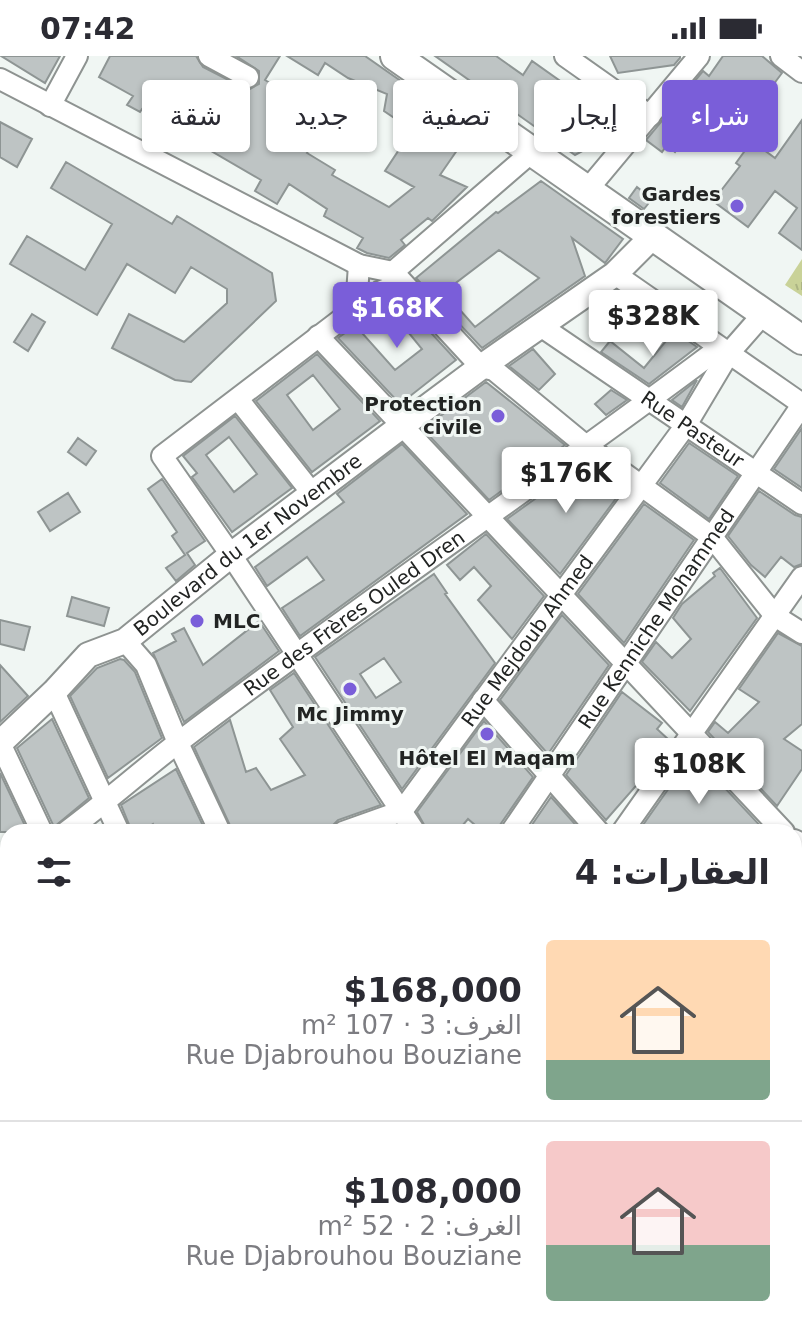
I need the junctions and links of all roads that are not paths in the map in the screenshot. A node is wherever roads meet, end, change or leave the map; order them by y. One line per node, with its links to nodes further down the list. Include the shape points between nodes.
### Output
1 (77, 56): 10 (street)
2 (209, 56): 8 (street)
3 (395, 56): 12 (main road)
4 (565, 56): 11 (street)
5 (699, 56): 11 (street)
6 (781, 56): 7 (street)
7 (802, 72)
8 (248, 77)
9 (0, 79): 10 (street)
10 (50, 106): 15 (street)
11 (650, 116): 13 (street)
12 (533, 151): 13 (main road); 17 (street)
13 (588, 189): 14 (main road)
14 (654, 235): 16 (street, Boulevard du 1er Novembre); 19 (main road)
15 (359, 265): 17 (street); 18 (street)
16 (615, 274): 20 (street, Boulevard du 1er Novembre); 23 (street)
17 (397, 278): 18 (street); 24 (street)
18 (356, 308): 21 (street)
19 (764, 313): 22 (main road); 23 (street, Rue Mejdoub Ahmed)
20 (542, 327): 24 (street, Boulevard du 1er Novembre); 26 (street, Rue Pasteur)
21 (318, 336): 25 (street); 28 (street)
22 (802, 340)
23 (729, 353): 26 (street, Rue des Frères Ouled Dren, via 710,355); 27 (street); 29 (street, Rue Mejdoub Ahmed)
24 (481, 367): 28 (street, Boulevard du 1er Novembre); 30 (street, via 494,370)
25 (238, 399): 33 (street); 37 (street, via 162,456)
26 (649, 401): 29 (street, Rue Pasteur); 30 (street, Rue des Frères Ouled Dren)
27 (802, 404): 31 (street, Rue Kenniche Mohammed)
28 (403, 425): 33 (street, Boulevard du 1er Novembre); 35 (street)
29 (686, 425): 31 (street, Rue Pasteur); 32 (street, Rue Mejdoub Ahmed)
30 (585, 445): 32 (street); 35 (street, Rue des Frères Ouled Dren)
31 (756, 473): 34 (street, Rue Pasteur); 36 (street, Rue Kenniche Mohammed)
32 (641, 485): 36 (street); 39 (street, Rue Mejdoub Ahmed)
33 (312, 493): 37 (street, Boulevard du 1er Novembre)
34 (802, 504)
35 (488, 516): 39 (street); 43 (street, Rue des Frères Ouled Dren)
36 (712, 537): 40 (street); 44 (street, Rue Kenniche Mohammed)
37 (231, 555): 42 (street, Boulevard du 1er Novembre); 43 (street)
38 (802, 577): 40 (street)
39 (560, 595): 44 (street); 46 (street, Rue Mejdoub Ahmed)
40 (775, 616): 41 (street); 47 (street)
41 (802, 633)
42 (125, 641): 45 (street, Boulevard du 1er Novembre, via 88,655); 49 (street, via 146,665)
43 (297, 656): 49 (street, Rue des Frères Ouled Dren); 52 (street)
44 (627, 662): 47 (street); 50 (street, Rue Kenniche Mohammed)
45 (54, 692): 48 (street, Boulevard du 1er Novembre); 51 (street)
46 (483, 700): 50 (street); 52 (street, Rue Mejdoub Ahmed)
47 (693, 733): 61 (street); 62 (street)
48 (0, 743): 53 (street)
49 (178, 743): 51 (street, Rue des Frères Ouled Dren); 56 (street)
50 (549, 776): 59 (street, Rue Kenniche Mohammed); 60 (street)
51 (106, 803): 54 (street, Rue des Frères Ouled Dren); 55 (street)
52 (402, 811): 57 (street); 58 (street)
53 (38, 824)
54 (77, 824)
55 (115, 824)
56 (216, 824)
57 (365, 824)
58 (410, 824)
59 (516, 824)
60 (592, 824)
61 (628, 824)
62 (777, 824)

